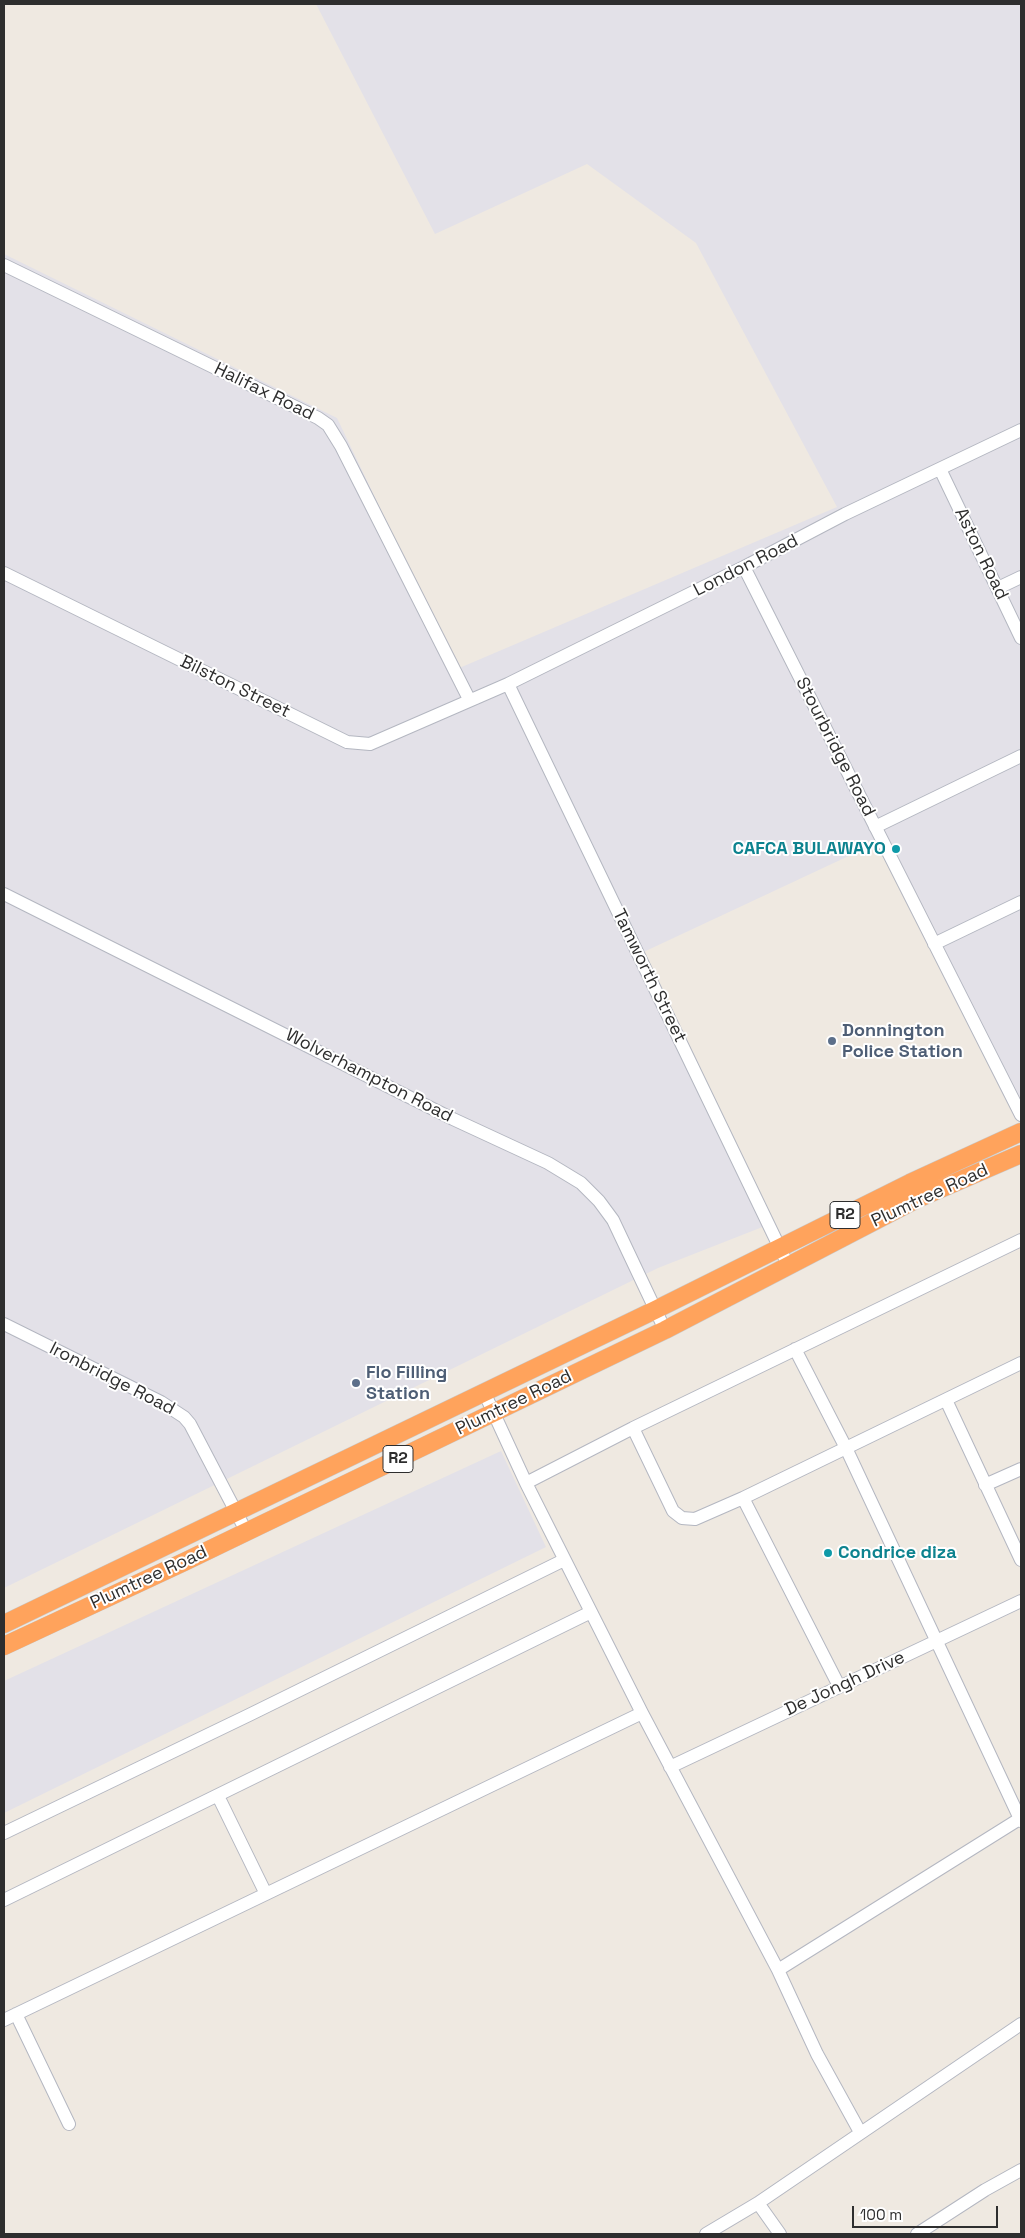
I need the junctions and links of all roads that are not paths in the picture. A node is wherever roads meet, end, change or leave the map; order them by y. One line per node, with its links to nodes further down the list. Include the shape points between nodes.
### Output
1 (4, 265): 10 (street, Halifax Road, via 328,425)
2 (1021, 430): 3 (street, London Road)
3 (940, 470): 4 (street, London Road); 7 (street, Aston Road)
4 (744, 567): 9 (street, London Road); 12 (street, Stourbridge Road)
5 (4, 572): 10 (street, Bilston Street, via 357,745 370,744)
6 (1021, 577): 7 (street)
7 (998, 588): 8 (street, Aston Road)
8 (1021, 638)
9 (508, 684): 10 (street, London Road); 20 (street, Tamworth Street)
10 (469, 699)
11 (1021, 756): 12 (street)
12 (875, 827): 15 (street, Stourbridge Road)
13 (4, 894): 22 (street, Wolverhampton Road, via 453,1119 540,1158 573,1178 599,1201 613,1220)
14 (1021, 902): 15 (street)
15 (934, 944): 16 (street, Stourbridge Road)
16 (1021, 1115)
17 (1021, 1132): 20 (highway, Plumtree Road / R2)
18 (1021, 1154): 21 (highway, Plumtree Road / R2, via 917,1199)
19 (1021, 1240): 25 (street)
20 (780, 1246): 21 (street, Tamworth Street); 22 (highway, Plumtree Road / R2)
21 (789, 1267): 24 (highway, Plumtree Road / R2)
22 (655, 1310): 24 (street, Wolverhampton Road); 27 (highway, Plumtree Road / R2)
23 (4, 1324): 36 (street, Ironbridge Road, via 176,1411 190,1424)
24 (665, 1330): 29 (highway, Plumtree Road / R2)
25 (795, 1349): 30 (street); 31 (street)
26 (1021, 1363): 28 (street)
27 (484, 1392): 29 (street); 36 (highway, Plumtree Road / R2)
28 (946, 1400): 31 (street); 34 (street)
29 (494, 1413): 33 (street); 37 (highway, Plumtree Road / R2)
30 (633, 1428): 33 (street); 35 (street, via 677,1515 695,1519)
31 (846, 1448): 35 (street); 43 (street)
32 (1021, 1469): 34 (street)
33 (526, 1483): 38 (street)
34 (985, 1485): 39 (street)
35 (743, 1498): 45 (street)
36 (236, 1510): 37 (street, Ironbridge Road); 42 (highway, Plumtree Road / R2)
37 (246, 1531): 44 (highway, Plumtree Road / R2)
38 (564, 1560): 41 (street); 50 (street)
39 (1021, 1560)
40 (1021, 1601): 43 (street, De Jongh Drive)
41 (591, 1612): 46 (street); 48 (street)
42 (4, 1624)
43 (937, 1640): 45 (street, De Jongh Drive); 49 (street)
44 (4, 1646)
45 (839, 1686): 47 (street, De Jongh Drive)
46 (642, 1714): 47 (street); 51 (street)
47 (670, 1767): 53 (street)
48 (218, 1796): 51 (street); 52 (street)
49 (1021, 1819): 53 (street)
50 (4, 1832)
51 (266, 1894): 54 (street)
52 (4, 1900)
53 (778, 1970): 58 (street)
54 (16, 2014): 55 (street); 57 (street)
55 (4, 2020)
56 (1021, 2024): 58 (street)
57 (69, 2124)
58 (860, 2132): 60 (street)
59 (1021, 2170): 63 (street)
60 (758, 2203): 61 (street); 62 (street)
61 (706, 2234)
62 (780, 2234)
63 (917, 2234)

